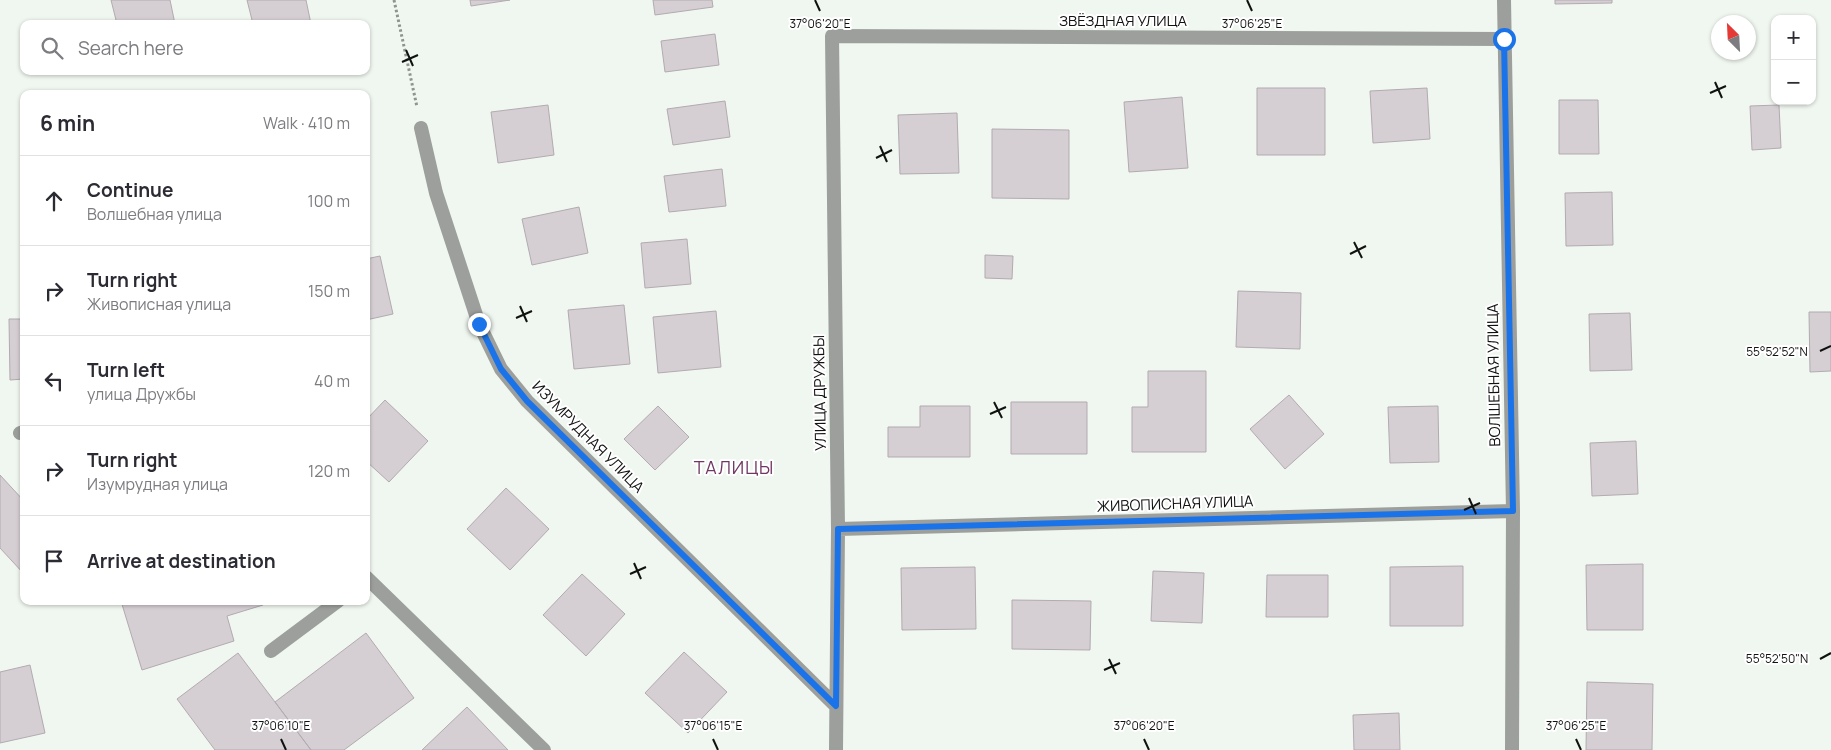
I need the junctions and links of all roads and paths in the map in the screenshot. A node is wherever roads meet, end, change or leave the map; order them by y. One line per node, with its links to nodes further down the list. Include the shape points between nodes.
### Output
1 (394, 0): 5 (path)
2 (1504, 0): 4 (street, ВОЛШЕБНАЯ УЛИЦА)
3 (832, 36): 4 (street, ЗВЁЗДНАЯ УЛИЦА); 7 (street, УЛИЦА ДРУЖБЫ)
4 (1504, 39): 6 (street, ВОЛШЕБНАЯ УЛИЦА)
5 (421, 128): 11 (street, ИЗУМРУДНАЯ УЛИЦА, via 436,192 479,324 501,369 527,401)
6 (1513, 511): 7 (street, ЖИВОПИСНАЯ УЛИЦА); 14 (street, ВОЛШЕБНАЯ УЛИЦА)
7 (838, 529): 11 (street, УЛИЦА ДРУЖБЫ)
8 (370, 581): 12 (street)
9 (333, 605): 10 (street)
10 (271, 651)
11 (836, 706): 13 (street, УЛИЦА ДРУЖБЫ)
12 (544, 750)
13 (836, 750)
14 (1512, 750)

